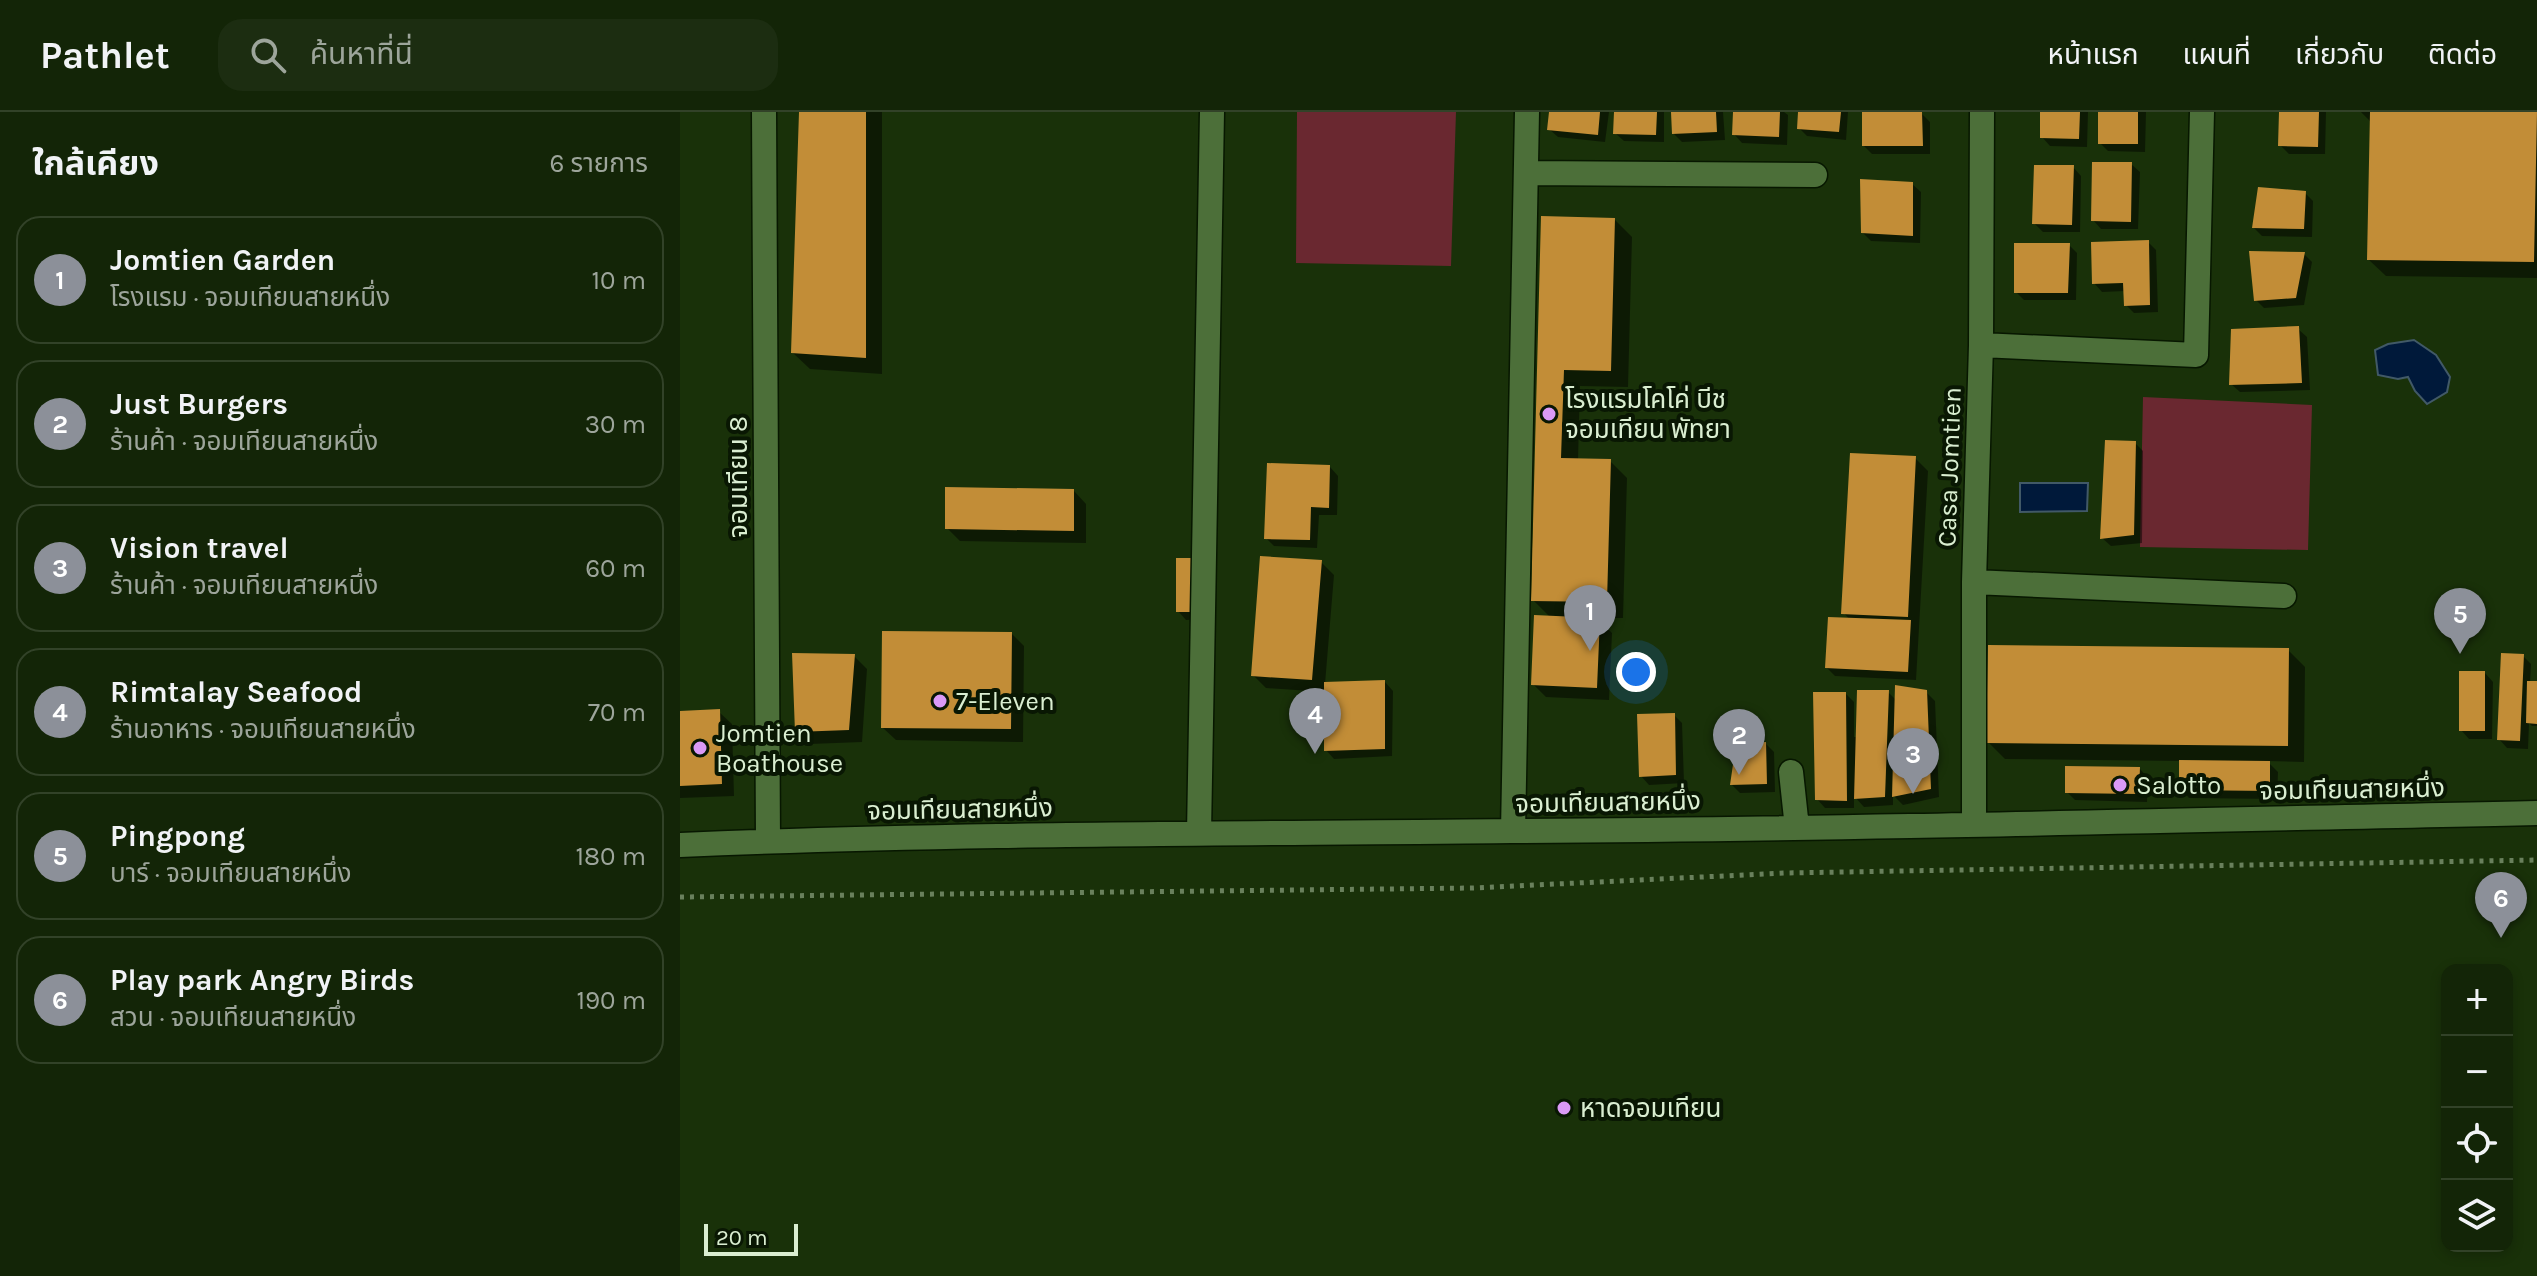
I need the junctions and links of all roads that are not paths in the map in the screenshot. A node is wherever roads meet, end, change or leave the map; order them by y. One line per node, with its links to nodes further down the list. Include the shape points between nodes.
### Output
1 (764, 112): 17 (street, จอมเทียน 8)
2 (1212, 112): 16 (street)
3 (1527, 112): 6 (street)
4 (1982, 112): 8 (street, Casa Jomtien)
5 (2202, 112): 8 (street, via 2196,355)
6 (1526, 173): 7 (street); 15 (street)
7 (1815, 175)
8 (1981, 345): 9 (street, Casa Jomtien)
9 (1974, 582): 10 (street); 13 (street, Casa Jomtien)
10 (2284, 596)
11 (1791, 772): 14 (street)
12 (2537, 813): 13 (street, จอมเทียนสายหนึ่ง)
13 (1974, 823): 14 (street, จอมเทียนสายหนึ่ง)
14 (1797, 828): 15 (street, จอมเทียนสายหนึ่ง)
15 (1513, 831): 16 (street, จอมเทียนสายหนึ่ง)
16 (1199, 833): 17 (street, จอมเทียนสายหนึ่ง)
17 (768, 841): 18 (street, จอมเทียนสายหนึ่ง)
18 (680, 845)

